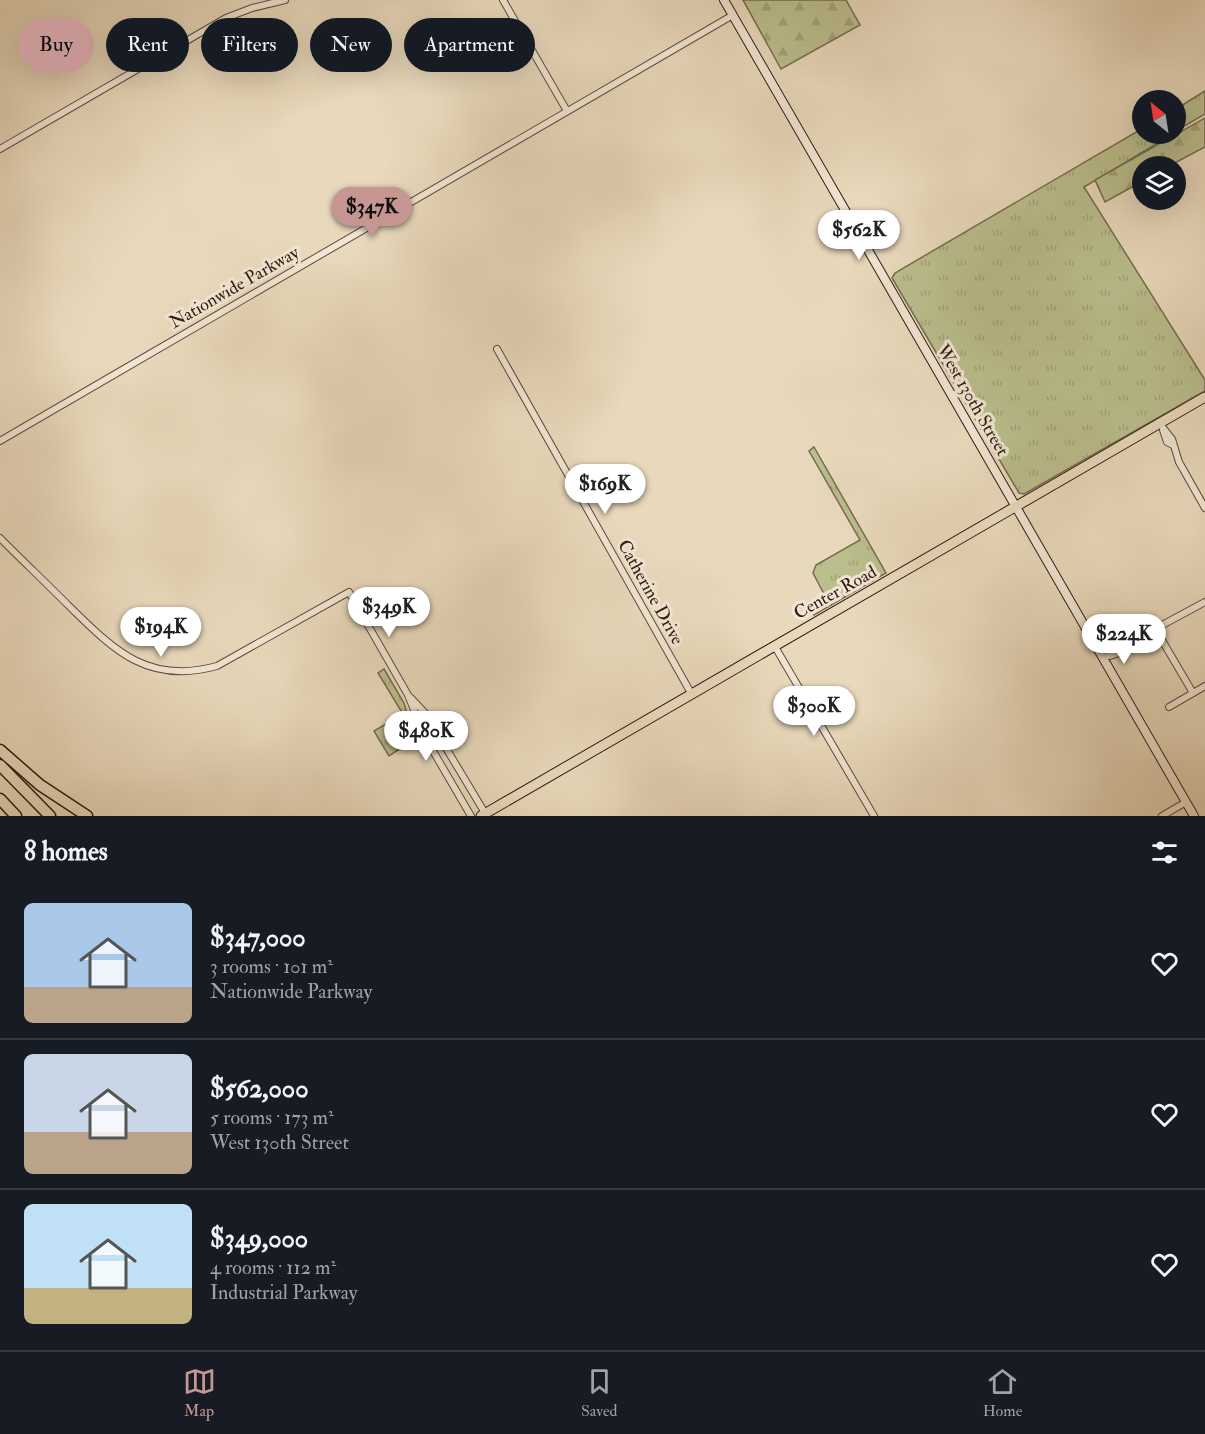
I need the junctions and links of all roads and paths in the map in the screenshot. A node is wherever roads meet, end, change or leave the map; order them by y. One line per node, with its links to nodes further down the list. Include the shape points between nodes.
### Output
1 (285, 0): 6 (street, via 226,18)
2 (503, 0): 5 (street)
3 (724, 0): 4 (main road, West 130th Street)
4 (733, 15): 5 (street, Nationwide Parkway); 11 (main road, West 130th Street)
5 (567, 111): 10 (street, Nationwide Parkway)
6 (0, 149)
7 (497, 349): 19 (street, Catherine Drive)
8 (1205, 398): 9 (main road, Center Road)
9 (1162, 427): 11 (main road, Center Road); 12 (street)
10 (0, 441)
11 (1017, 508): 16 (main road, Center Road); 17 (main road, West 130th Street)
12 (1205, 508)
13 (0, 538): 21 (street, via 116,651 146,667 197,671 217,666 349,592)
14 (1205, 602): 15 (street)
15 (1156, 630): 17 (street); 20 (street)
16 (774, 645): 19 (main road, Center Road); 32 (street)
17 (1107, 658): 26 (main road, West 130th Street)
18 (1205, 686): 20 (street)
19 (691, 693): 27 (main road, Center Road)
20 (1193, 693): 22 (street)
21 (408, 696): 27 (street, via 425,713); 31 (street, via 426,739)
22 (1169, 707)
23 (0, 750): 30 (highway, via 40,785)
24 (0, 765): 29 (highway)
25 (0, 799): 28 (highway)
26 (1186, 802): 33 (street); 34 (main road, West 130th Street)
27 (483, 815)
28 (16, 816)
29 (50, 816)
30 (87, 816)
31 (471, 816)
32 (874, 816)
33 (1162, 816)
34 (1194, 816)

